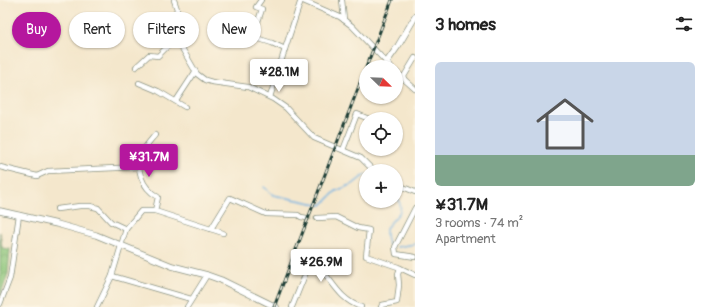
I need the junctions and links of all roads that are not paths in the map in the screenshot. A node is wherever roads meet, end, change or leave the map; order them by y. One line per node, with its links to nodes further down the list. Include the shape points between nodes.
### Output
1 (174, 0): 5 (street)
2 (261, 0): 10 (street, via 256,7 262,9 253,37)
3 (301, 0): 7 (street); 10 (street)
4 (342, 0): 7 (street)
5 (176, 12)
6 (415, 17): 13 (street)
7 (344, 20): 12 (street)
8 (166, 48): 14 (street, via 158,56 149,55)
9 (182, 48): 15 (street)
10 (284, 49): 19 (street)
11 (415, 58): 16 (street)
12 (384, 60)
13 (391, 60)
14 (136, 67)
15 (195, 72): 19 (street, via 205,80 248,87); 20 (street)
16 (403, 78): 18 (street)
17 (139, 83): 20 (street)
18 (415, 88)
19 (270, 98): 24 (street, via 286,108 314,138)
20 (176, 101): 21 (street)
21 (185, 107)
22 (359, 115): 24 (street, via 357,114)
23 (155, 136): 28 (street, via 143,151)
24 (343, 150): 26 (street, via 361,158)
25 (163, 161): 28 (street)
26 (367, 164)
27 (0, 167): 28 (street, via 37,176 48,171)
28 (139, 167): 34 (street, via 141,180 158,198)
29 (403, 187): 30 (street)
30 (415, 192)
31 (415, 208): 42 (street, via 395,247 396,254)
32 (57, 209): 38 (street, via 80,206 98,208 111,222)
33 (0, 211): 35 (street)
34 (155, 211): 38 (street, via 142,211); 39 (street)
35 (18, 215): 41 (street, via 96,235); 48 (street, via 10,278)
36 (307, 218): 39 (street, via 298,215 266,214 230,198)
37 (317, 218): 43 (street, via 336,217 358,228 369,230 366,256)
38 (126, 229): 41 (street)
39 (211, 229): 40 (street)
40 (223, 233)
41 (120, 245): 44 (street, via 172,266); 46 (street)
42 (415, 257)
43 (400, 268): 45 (street); 50 (street, via 397,302)
44 (207, 275): 47 (street); 49 (street)
45 (415, 275)
46 (112, 276): 47 (street); 51 (street)
47 (191, 299): 52 (street)
48 (0, 304)
49 (267, 305): 53 (street)
50 (383, 306)
51 (97, 307)
52 (187, 307)
53 (276, 307)
54 (292, 307): 55 (street, via 311,260 346,300)
55 (361, 307)

